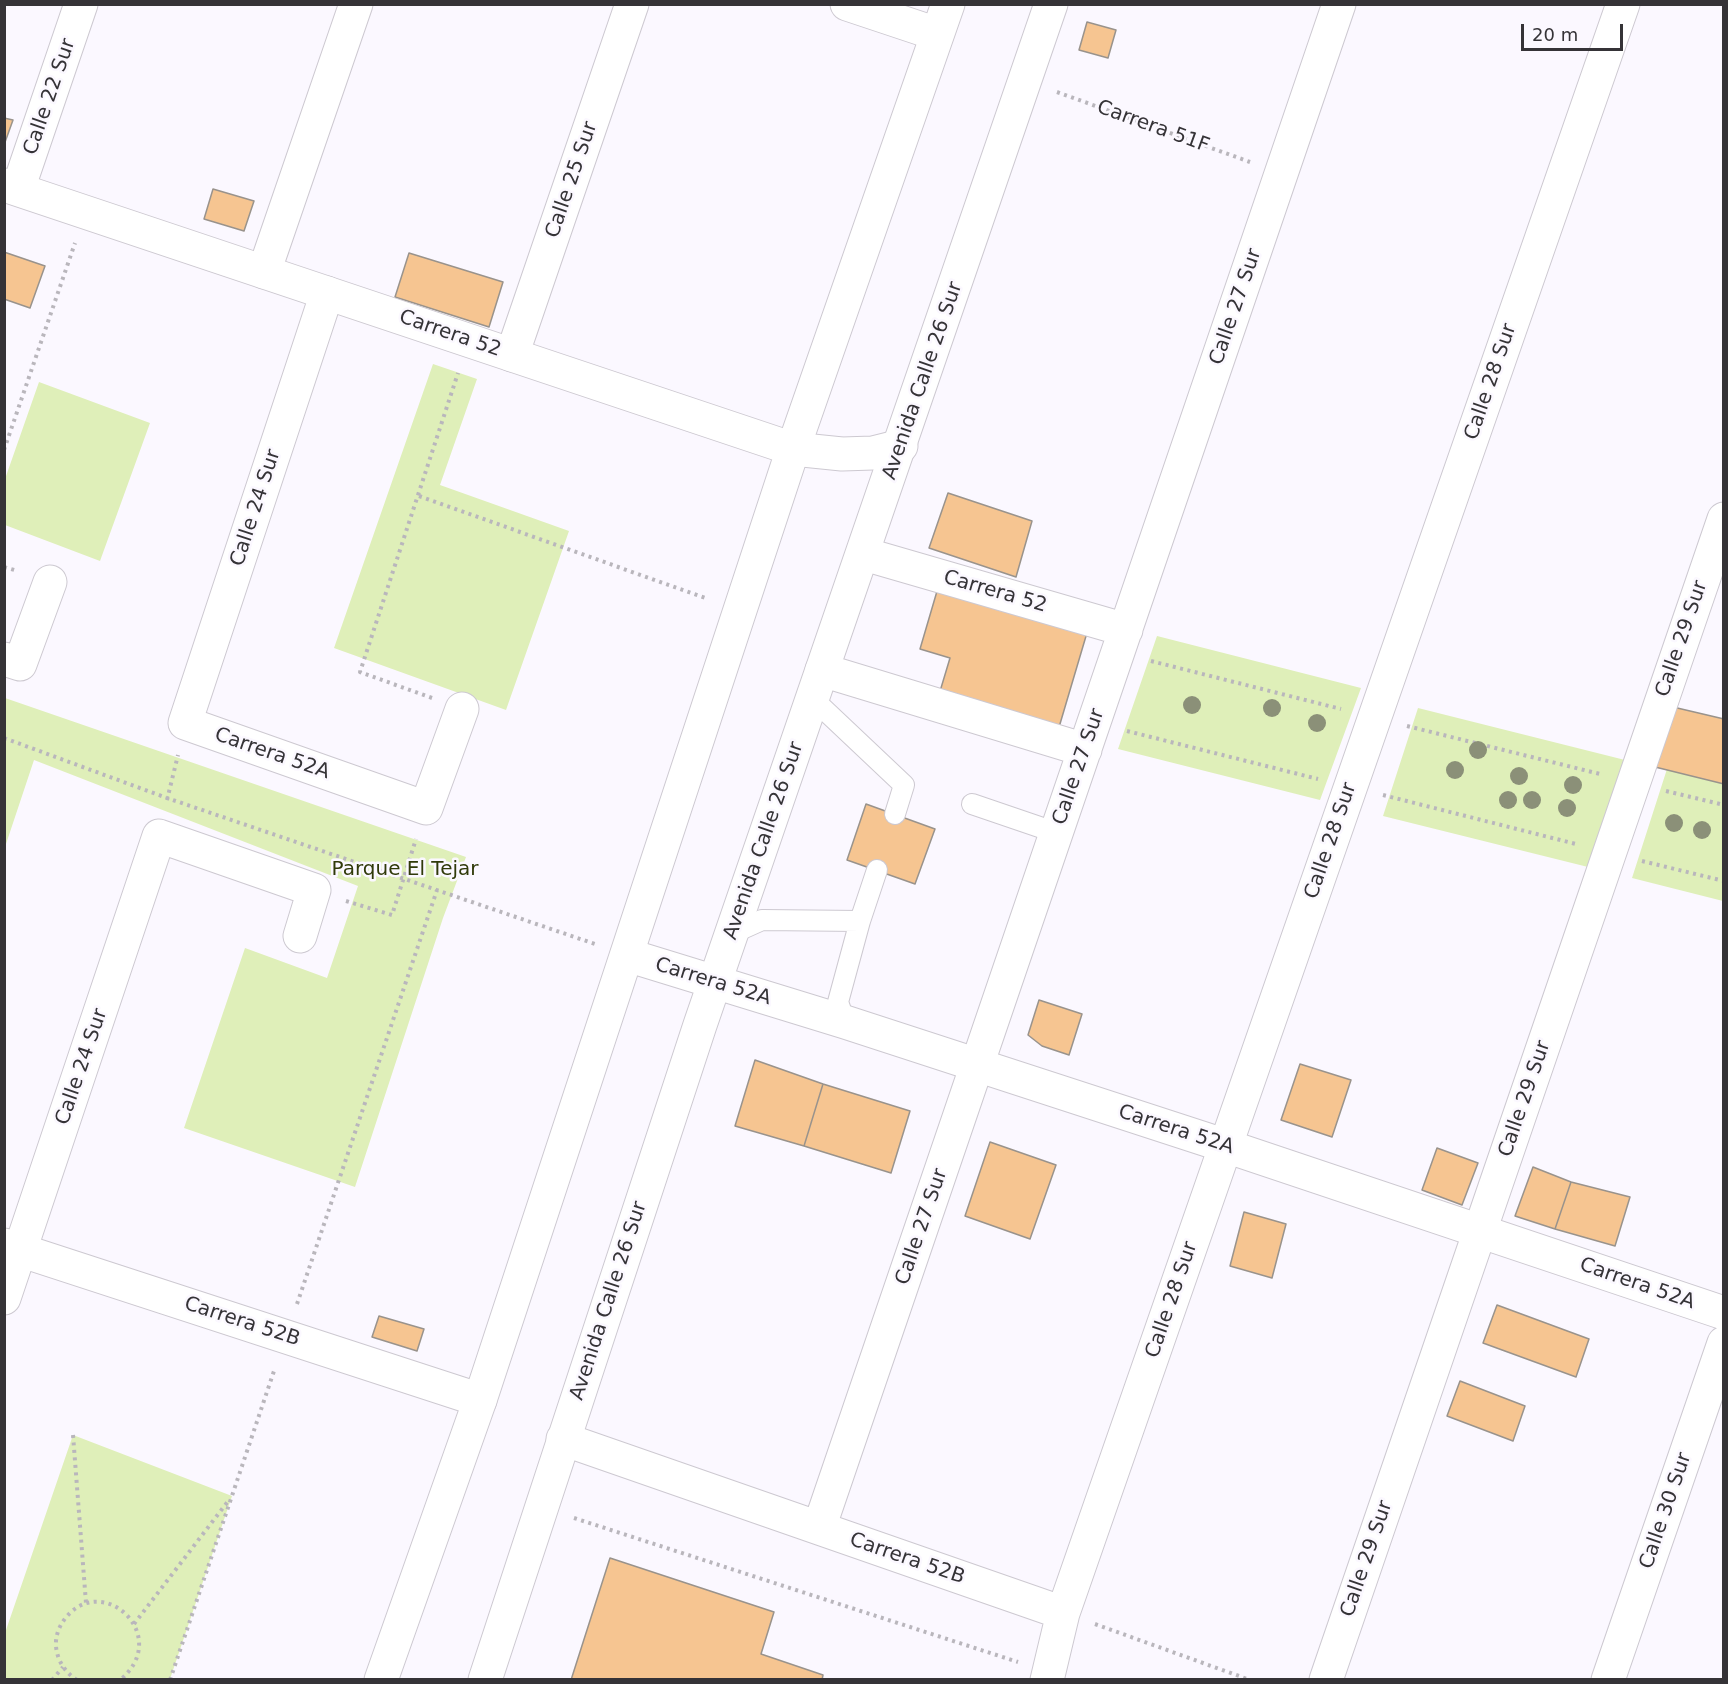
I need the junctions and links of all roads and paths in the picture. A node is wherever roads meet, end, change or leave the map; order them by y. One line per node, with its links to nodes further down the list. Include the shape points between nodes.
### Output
1 (81, 4): 11 (street, Calle 22 Sur)
2 (356, 4): 13 (street)
3 (632, 4): 16 (street, Calle 25 Sur)
4 (847, 4): 8 (street)
5 (1051, 4): 9 (street, Avenida Calle 26 Sur)
6 (1339, 4): 10 (street, Calle 27 Sur)
7 (1623, 4): 29 (street, Calle 28 Sur)
8 (942, 20): 18 (street)
9 (1025, 80): 10 (path, Carrera 51F); 17 (street, Avenida Calle 26 Sur)
10 (1282, 173): 25 (street, Calle 27 Sur)
11 (11, 187): 12 (street, Carrera 52)
12 (85, 212): 13 (street, Carrera 52); 19 (path)
13 (264, 272): 14 (street, Carrera 52)
14 (327, 293): 15 (street, Carrera 52); 30 (street, Calle 24 Sur)
15 (469, 340): 16 (street, Carrera 52); 20 (path)
16 (512, 355): 18 (street, Carrera 52)
17 (901, 446): 18 (street, Carrera 52, via 873,453 842,454); 22 (street, Avenida Calle 26 Sur)
18 (793, 449): 51 (street)
19 (4, 450)
20 (418, 496): 24 (path); 28 (path, via 360,672)
21 (1724, 519): 33 (street, Calle 29 Sur)
22 (864, 554): 25 (street, Carrera 52); 27 (street, Avenida Calle 26 Sur)
23 (50, 582): 26 (street)
24 (711, 600)
25 (1122, 641): 29 (path); 31 (street, Calle 27 Sur)
26 (13, 662)
27 (818, 685): 31 (street); 39 (lane, via 904,785); 49 (street, Avenida Calle 26 Sur)
28 (462, 709): 38 (street)
29 (1375, 717): 33 (path); 34 (street, Calle 28 Sur)
30 (185, 723): 35 (path); 38 (street, Carrera 52A)
31 (1090, 736): 34 (path); 40 (street, Calle 27 Sur)
32 (4, 738): 35 (path)
33 (1633, 783): 37 (path); 42 (street, Calle 29 Sur)
34 (1350, 787): 42 (path); 55 (street, Calle 28 Sur)
35 (167, 798): 41 (path); 44 (path)
36 (972, 804): 40 (lane)
37 (1724, 805)
38 (426, 808): 44 (path)
39 (895, 814)
40 (1057, 833): 54 (street, Calle 27 Sur)
41 (159, 836): 46 (street); 57 (street, Calle 24 Sur)
42 (1609, 853): 45 (path); 56 (street, Calle 29 Sur)
43 (877, 870): 48 (lane)
44 (403, 878): 46 (path, via 392,915); 47 (path)
45 (1724, 881)
46 (314, 890): 50 (street)
47 (437, 890): 51 (path); 60 (path)
48 (860, 921): 49 (lane, via 762,920); 53 (lane, via 838,1002)
49 (733, 933): 52 (street, Avenida Calle 26 Sur)
50 (300, 936)
51 (627, 955): 52 (street, Carrera 52A); 62 (street)
52 (715, 983): 53 (street, Carrera 52A); 64 (street, Avenida Calle 26 Sur)
53 (845, 1022): 54 (street, Carrera 52A)
54 (977, 1067): 55 (street, Carrera 52A); 67 (street, Calle 27 Sur)
55 (1226, 1146): 56 (street, Carrera 52A); 69 (street, Calle 28 Sur)
56 (1480, 1231): 59 (street, Carrera 52A); 80 (street, Calle 29 Sur)
57 (13, 1248): 58 (street, Calle 24 Sur); 60 (street, Carrera 52B)
58 (4, 1298)
59 (1724, 1313)
60 (286, 1336): 62 (street, Carrera 52B); 65 (path)
61 (1724, 1343): 81 (street, Calle 30 Sur)
62 (480, 1400): 77 (street)
63 (73, 1435): 68 (path)
64 (563, 1439): 67 (street, Carrera 52B); 78 (street, Avenida Calle 26 Sur)
65 (232, 1496): 70 (path); 76 (path)
66 (573, 1518): 72 (path)
67 (819, 1528): 69 (street, Carrera 52B)
68 (86, 1603): 70 (path, via 114,1605); 71 (path, via 74,1609 58,1629 57,1649)
69 (1063, 1613): 72 (street, Calle 28 Sur); 79 (path)
70 (134, 1624): 75 (path, via 139,1636 136,1660)
71 (63, 1667): 73 (path); 74 (path)
72 (1048, 1676)
73 (52, 1680)
74 (77, 1680)
75 (120, 1680)
76 (170, 1680)
77 (381, 1680)
78 (485, 1680)
79 (1250, 1680)
80 (1326, 1680)
81 (1608, 1680)

